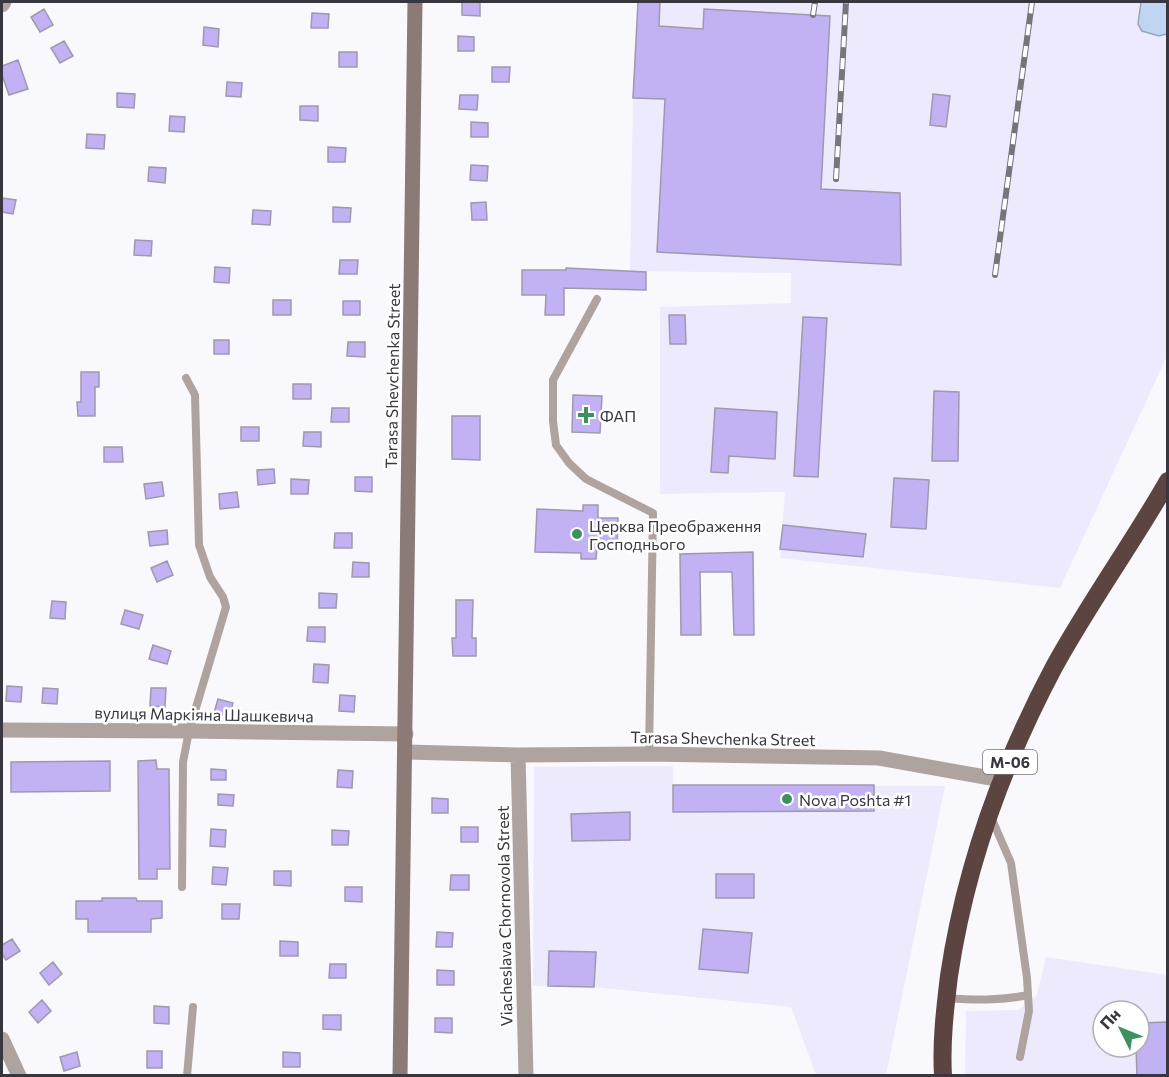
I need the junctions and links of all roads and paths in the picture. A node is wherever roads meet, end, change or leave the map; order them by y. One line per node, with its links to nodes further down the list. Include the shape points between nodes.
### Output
1 (415, 2): 7 (street, Tarasa Shevchenka Street)
2 (597, 299): 9 (lane, via 553,380 553,421 556,445 586,479 653,513)
3 (186, 378): 6 (lane, via 195,395 199,544 226,607)
4 (1167, 481): 11 (highway, М-06, via 1054,668)
5 (2, 730): 6 (street, вулиця Маркіяна Шашкевича)
6 (189, 731): 7 (street, вулиця Маркіяна Шашкевича); 13 (lane, via 183,762)
7 (406, 734): 8 (street, Tarasa Shevchenka Street)
8 (406, 752): 10 (street, Tarasa Shevchenka Street); 21 (street, Tarasa Shevchenka Street)
9 (649, 754): 10 (street, Tarasa Shevchenka Street); 11 (street, Tarasa Shevchenka Street, via 879,758)
10 (518, 755): 22 (street, Viacheslava Chornovola Street)
11 (1002, 780): 12 (highway, М-06)
12 (990, 814): 14 (lane, via 1011,863); 15 (highway, М-06, via 963,906)
13 (182, 887)
14 (1028, 995): 15 (lane, via 1005,1000); 18 (lane, via 1029,1011)
15 (946, 998): 23 (highway, М-06)
16 (193, 1007): 20 (lane)
17 (2, 1039): 19 (street)
18 (1020, 1057)
19 (19, 1076)
20 (187, 1076)
21 (400, 1076)
22 (526, 1076)
23 (943, 1076)

